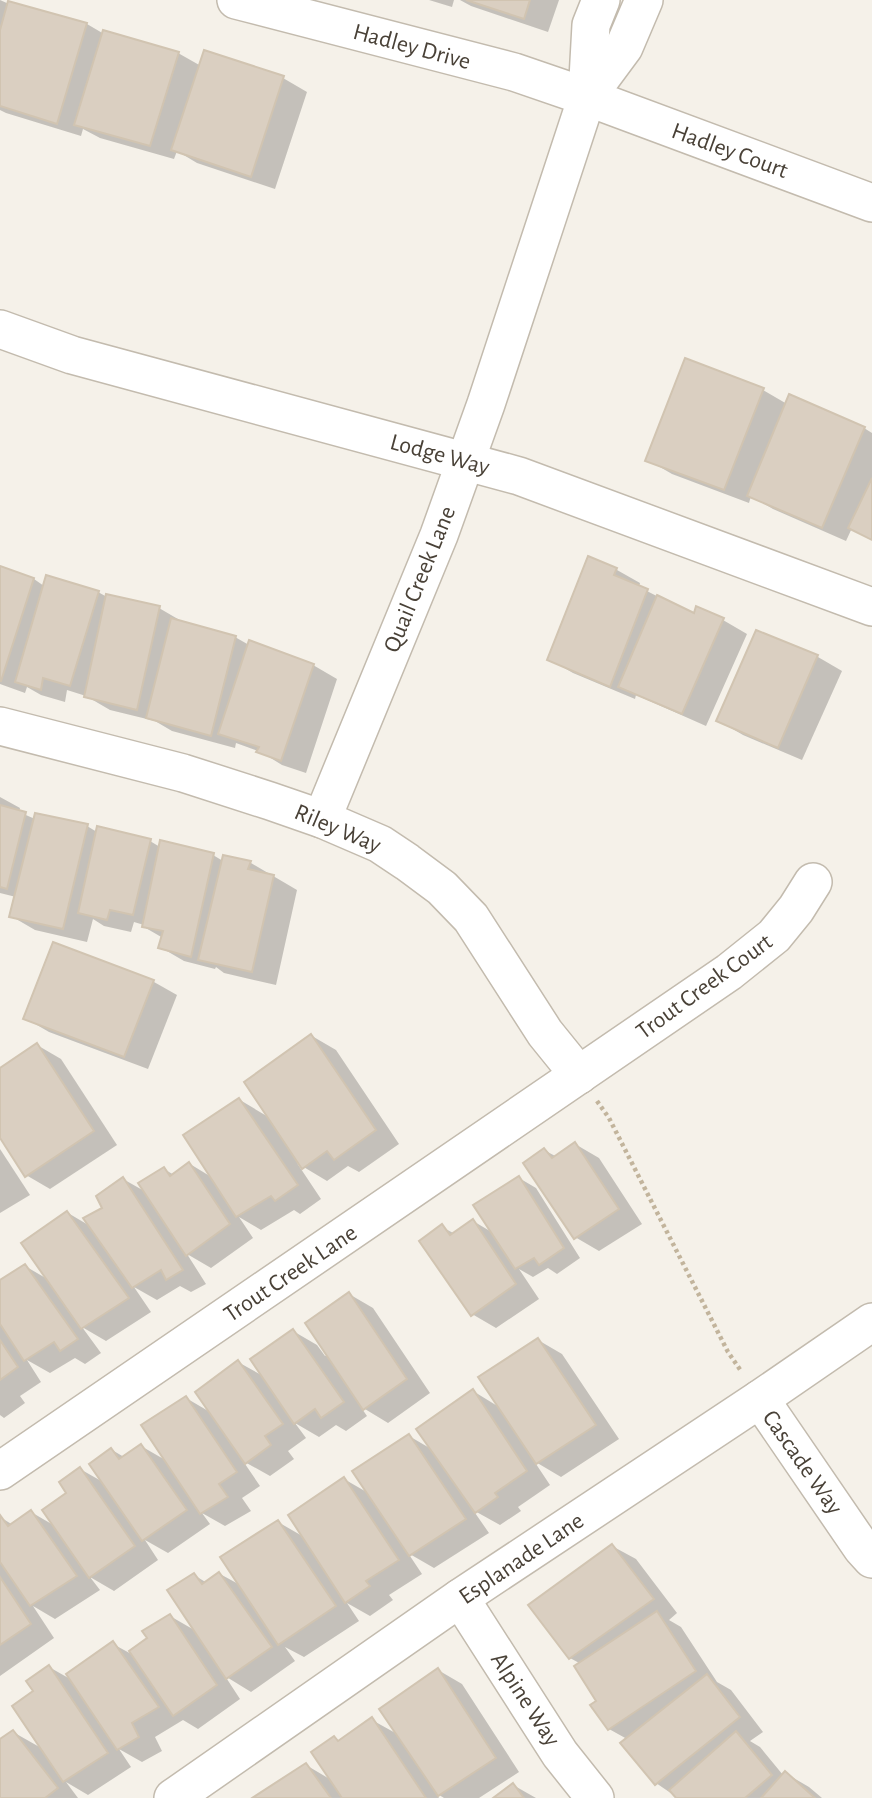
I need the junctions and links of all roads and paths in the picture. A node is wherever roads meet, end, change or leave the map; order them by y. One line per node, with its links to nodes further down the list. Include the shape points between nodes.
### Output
1 (236, 0): 4 (street, Hadley Drive, via 514,72)
2 (601, 0): 4 (street, via 591,25)
3 (644, 0): 4 (street, via 624,47)
4 (587, 97): 5 (street, Hadley Court); 7 (street, Quail Creek Lane)
5 (872, 203)
6 (0, 329): 7 (street, Lodge Way, via 72,355)
7 (465, 461): 8 (street, Lodge Way, via 519,476); 10 (street, Quail Creek Lane)
8 (872, 607)
9 (0, 726): 10 (street, Riley Way, via 183,774)
10 (322, 819): 12 (street, Riley Way, via 380,844 442,888 471,918 545,1033)
11 (814, 882): 12 (street, Trout Creek Court, via 774,936 756,951)
12 (579, 1074): 14 (path, via 609,1118 728,1353); 15 (street, Trout Creek Lane)
13 (872, 1322): 14 (street, Esplanade Lane)
14 (760, 1399): 16 (street, Cascade Way); 17 (street, Esplanade Lane)
15 (0, 1471)
16 (872, 1559)
17 (460, 1598): 18 (street, Esplanade Lane); 19 (street, Alpine Way, via 561,1754)
18 (173, 1798)
19 (595, 1798)

